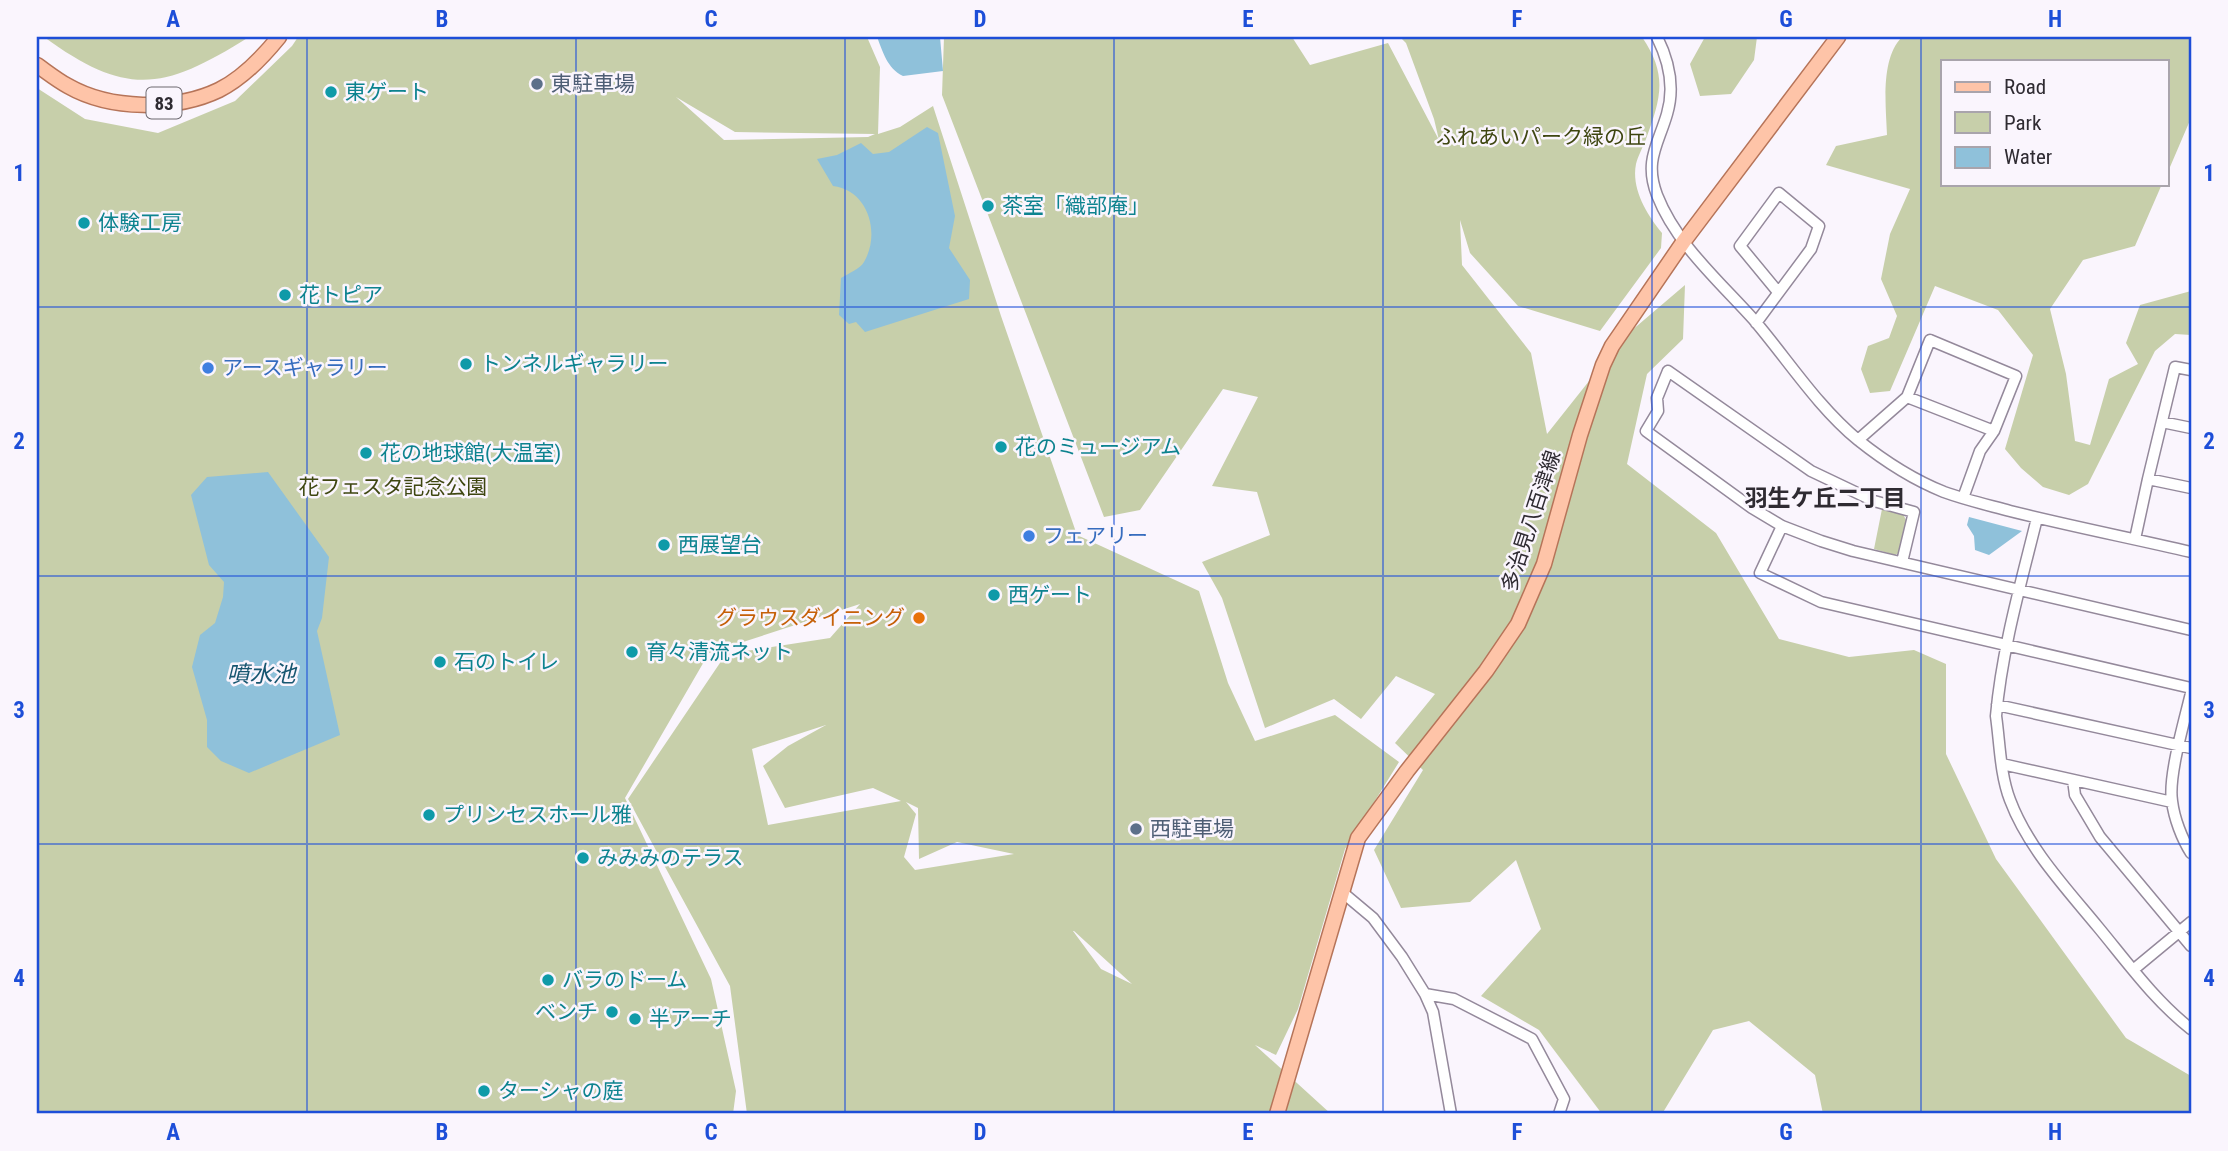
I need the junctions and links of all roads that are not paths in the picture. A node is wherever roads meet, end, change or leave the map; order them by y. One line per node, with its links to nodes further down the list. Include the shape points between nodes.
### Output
1 (279, 37): 4 (main road, 83, via 250,69 218,90 146,106 89,95)
2 (1657, 37): 5 (street, via 1668,61 1671,87 1651,160 1652,180)
3 (1838, 37): 5 (main road, 多治見八百津線)
4 (37, 65)
5 (1684, 241): 7 (street); 32 (main road, 多治見八百津線, via 1603,365 1544,564 1518,624 1358,838)
6 (1779, 292): 6 (street, via 1811,249 1819,226 1779,194 1740,246); 7 (street)
7 (1756, 323): 13 (street, via 1831,415)
8 (2191, 370): 10 (street, via 2175,367)
9 (1907, 397): 12 (street); 12 (street, via 1930,340 2016,376); 13 (street)
10 (2162, 422): 11 (street); 14 (street)
11 (2191, 428)
12 (1994, 431): 16 (street, via 1980,452)
13 (1858, 440): 16 (street, via 1920,481)
14 (2148, 479): 15 (street); 19 (street)
15 (2191, 488)
16 (1963, 498): 17 (street)
17 (2037, 518): 19 (street); 22 (street)
18 (1782, 526): 21 (street, via 1853,551); 21 (street, via 1646,431 1658,411 1657,398 1668,371 1811,471 1874,501 1913,512); 24 (street, via 1760,573 1786,587 1821,602)
19 (2135, 539): 20 (street)
20 (2191, 552)
21 (1902, 562): 22 (street)
22 (2019, 590): 23 (street); 24 (street)
23 (2191, 630)
24 (2007, 646): 25 (street); 26 (street)
25 (2191, 690): 27 (street)
26 (1997, 705): 27 (street); 28 (street)
27 (2185, 747): 30 (street, via 2172,785)
28 (2002, 764): 29 (street); 36 (street, via 2011,802 2035,847)
29 (2073, 780): 30 (street); 34 (street, via 2075,794 2100,837)
30 (2172, 802): 31 (street)
31 (2191, 853)
32 (1342, 892): 37 (street, via 1373,918); 39 (main road, 多治見八百津線)
33 (2191, 922): 34 (street)
34 (2180, 931): 35 (street); 36 (street)
35 (2191, 946)
36 (2133, 970): 38 (street)
37 (1425, 994): 40 (street, via 1433,1012); 41 (street, via 1454,999 1532,1039 1564,1099)
38 (2191, 1029)
39 (1277, 1114)
40 (1451, 1114)
41 (1559, 1114)

